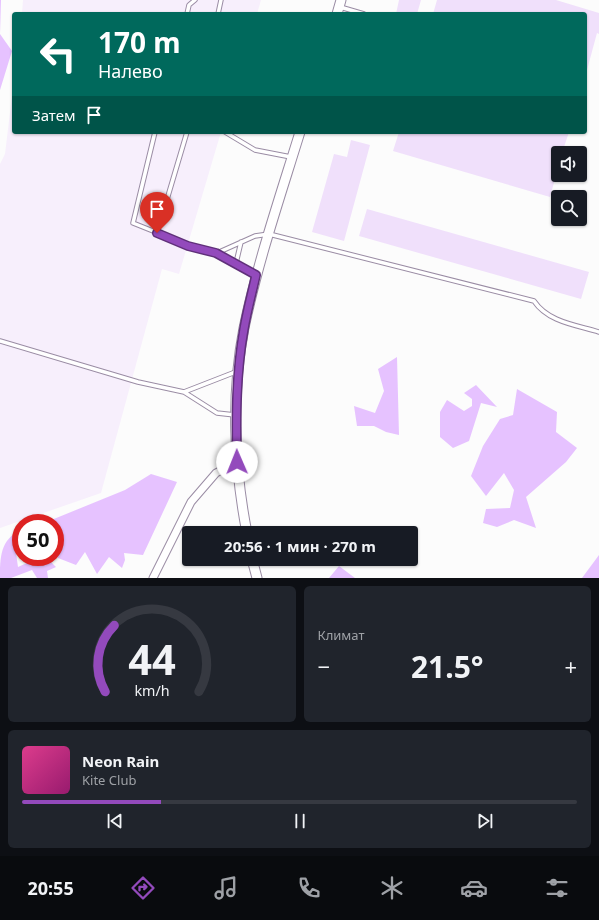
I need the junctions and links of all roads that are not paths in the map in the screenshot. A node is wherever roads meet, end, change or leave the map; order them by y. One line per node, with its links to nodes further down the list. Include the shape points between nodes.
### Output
1 (195, 0): 4 (lane, via 189,5)
2 (221, 0): 5 (lane)
3 (339, 7): 6 (lane)
4 (187, 12)
5 (218, 12)
6 (357, 12)
7 (155, 134): 12 (lane, via 133,223)
8 (186, 134): 12 (lane)
9 (228, 134): 11 (lane, via 255,150)
10 (299, 134): 11 (main road)
11 (292, 157): 13 (main road)
12 (157, 233): 15 (lane, via 188,246)
13 (269, 234): 14 (lane); 17 (main road); 18 (lane, via 534,301 541,311 561,321)
14 (241, 242): 15 (lane); 16 (lane)
15 (216, 253): 16 (lane)
16 (236, 263): 17 (lane)
17 (256, 275): 20 (main road, via 244,329)
18 (599, 332)
19 (0, 341): 21 (lane, via 138,382)
20 (239, 371): 21 (lane); 22 (main road)
21 (184, 392): 22 (lane, via 217,413)
22 (236, 416): 23 (main road)
23 (237, 462): 24 (main road); 26 (street, via 216,473 191,502)
24 (245, 526)
25 (254, 566): 27 (main road)
26 (153, 578)
27 (258, 578)

